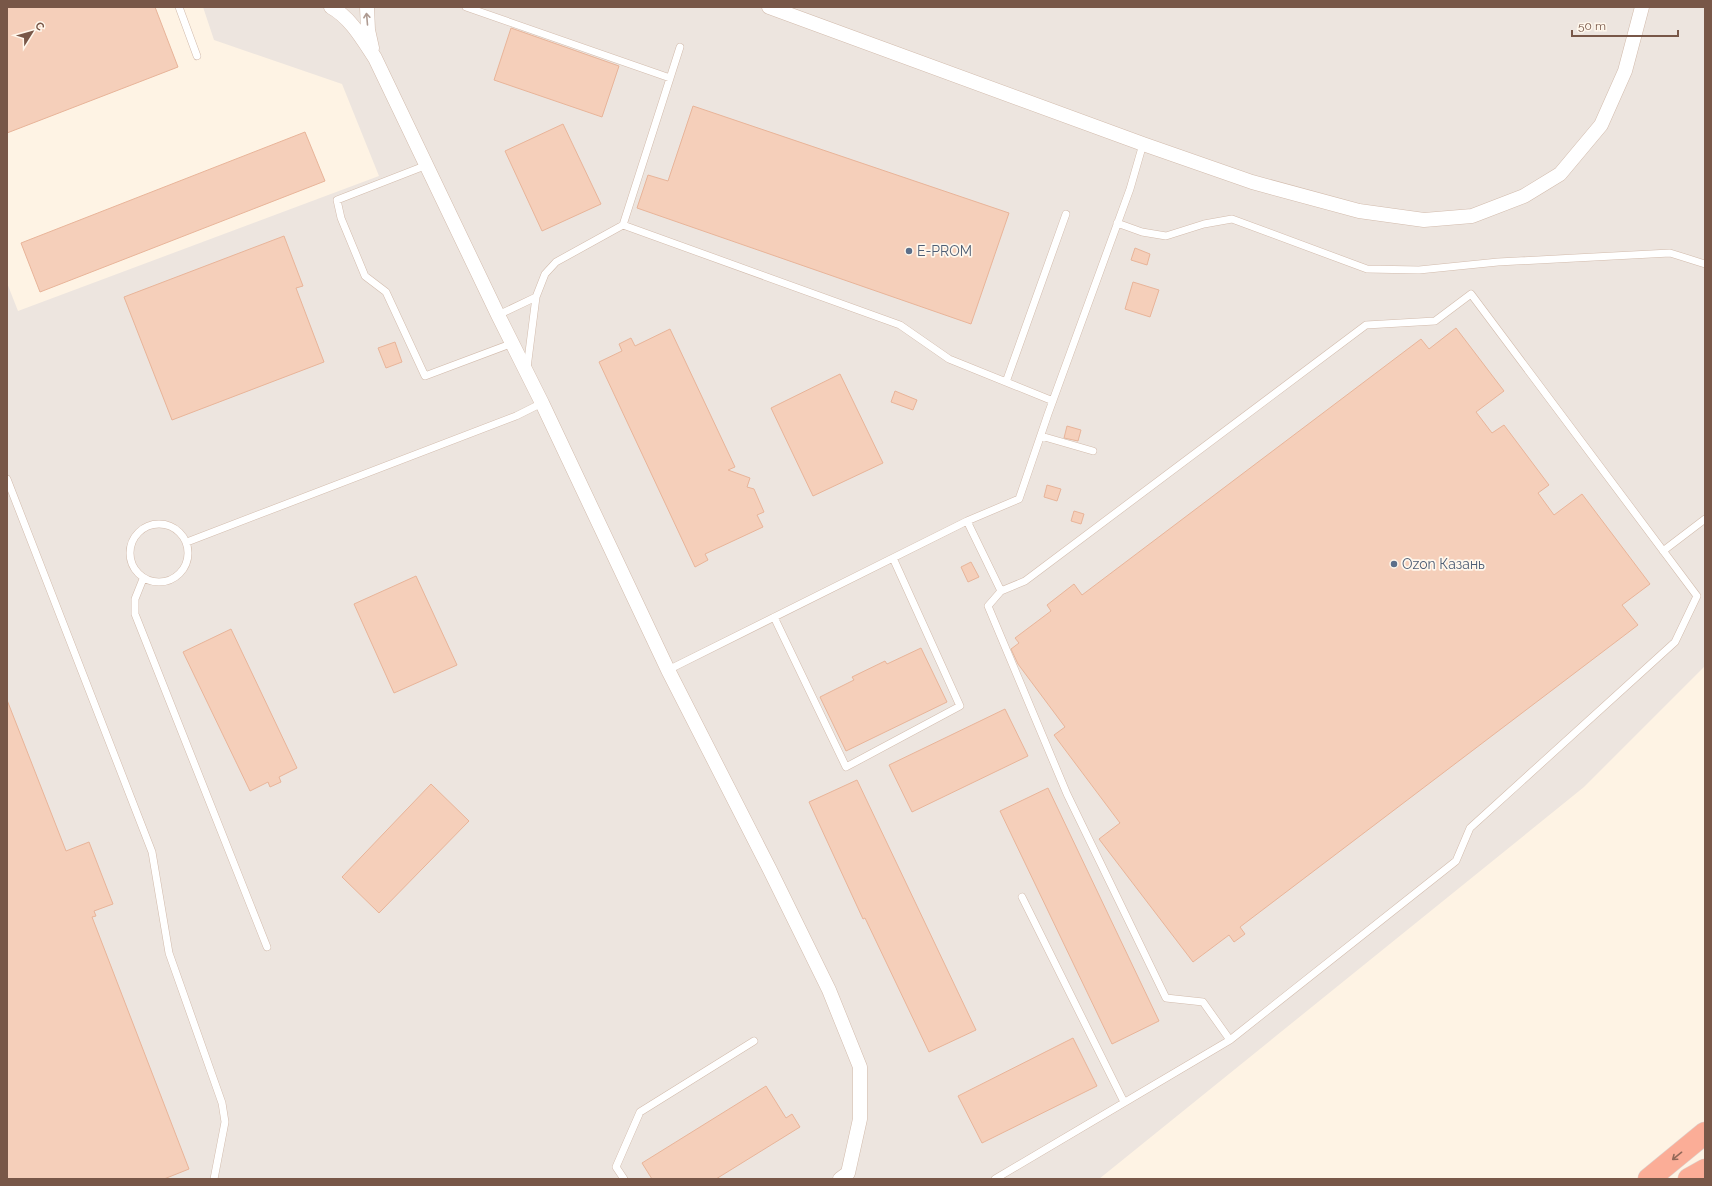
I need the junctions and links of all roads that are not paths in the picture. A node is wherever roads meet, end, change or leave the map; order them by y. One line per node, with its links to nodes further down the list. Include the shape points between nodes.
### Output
1 (179, 7): 8 (lane)
2 (331, 7): 9 (street, via 347,21)
3 (367, 7): 9 (street, one-way to 3, via 368,30)
4 (466, 7): 10 (lane)
5 (769, 7): 11 (street)
6 (1642, 7): 11 (street, via 1625,71 1601,124 1560,174 1524,196 1472,216 1424,220 1359,211 1252,182)
7 (680, 47): 10 (lane)
8 (197, 56)
9 (375, 58): 12 (street)
10 (670, 78): 15 (lane)
11 (1144, 144): 14 (lane)
12 (427, 165): 18 (street); 19 (lane, via 337,200 341,218 365,276 386,292 425,376)
13 (1066, 214): 21 (lane)
14 (1117, 223): 16 (lane, via 1142,232 1166,236 1204,224 1232,219 1367,269 1419,270 1498,262 1670,253); 22 (lane)
15 (623, 225): 17 (lane, via 556,262 545,274); 21 (lane, via 900,325 949,359)
16 (1705, 264)
17 (536, 297): 18 (lane); 20 (lane)
18 (498, 315): 19 (street)
19 (513, 343): 20 (street)
20 (527, 371): 23 (street)
21 (1006, 382): 22 (lane)
22 (1053, 401): 24 (lane)
23 (542, 403): 29 (lane, via 516,416); 35 (street)
24 (1041, 436): 25 (lane); 28 (lane, via 1019,500)
25 (1093, 451)
26 (7, 479): 43 (lane, via 152,852 169,953 222,1103 225,1122)
27 (1705, 519): 30 (lane)
28 (967, 521): 31 (lane); 33 (lane)
29 (187, 542): 32 (lane, via 189,557 184,571 165,582); 32 (lane, via 178,530 163,523 147,526 135,536 129,551 133,567)
30 (1663, 551): 33 (lane, via 1471,294 1435,321 1366,325 1025,581); 38 (lane, via 1697,596 1675,642 1470,828 1456,861)
31 (893, 558): 34 (lane); 34 (lane, via 960,706 846,767)
32 (143, 579): 37 (lane, via 134,599 135,614)
33 (1001, 591): 38 (lane, via 988,606 1067,794 1166,998 1203,1002)
34 (774, 617): 35 (lane)
35 (668, 670): 45 (street, via 830,990 860,1067 860,1119 848,1173)
36 (1022, 896): 40 (lane)
37 (267, 947)
38 (1230, 1040): 40 (lane)
39 (754, 1041): 44 (lane, via 640,1112 616,1167)
40 (1124, 1102): 46 (lane)
41 (1705, 1133): 47 (highway, one-way to 47)
42 (1705, 1170): 48 (highway)
43 (214, 1179)
44 (624, 1179)
45 (840, 1179)
46 (995, 1179)
47 (1648, 1179)
48 (1689, 1179)

